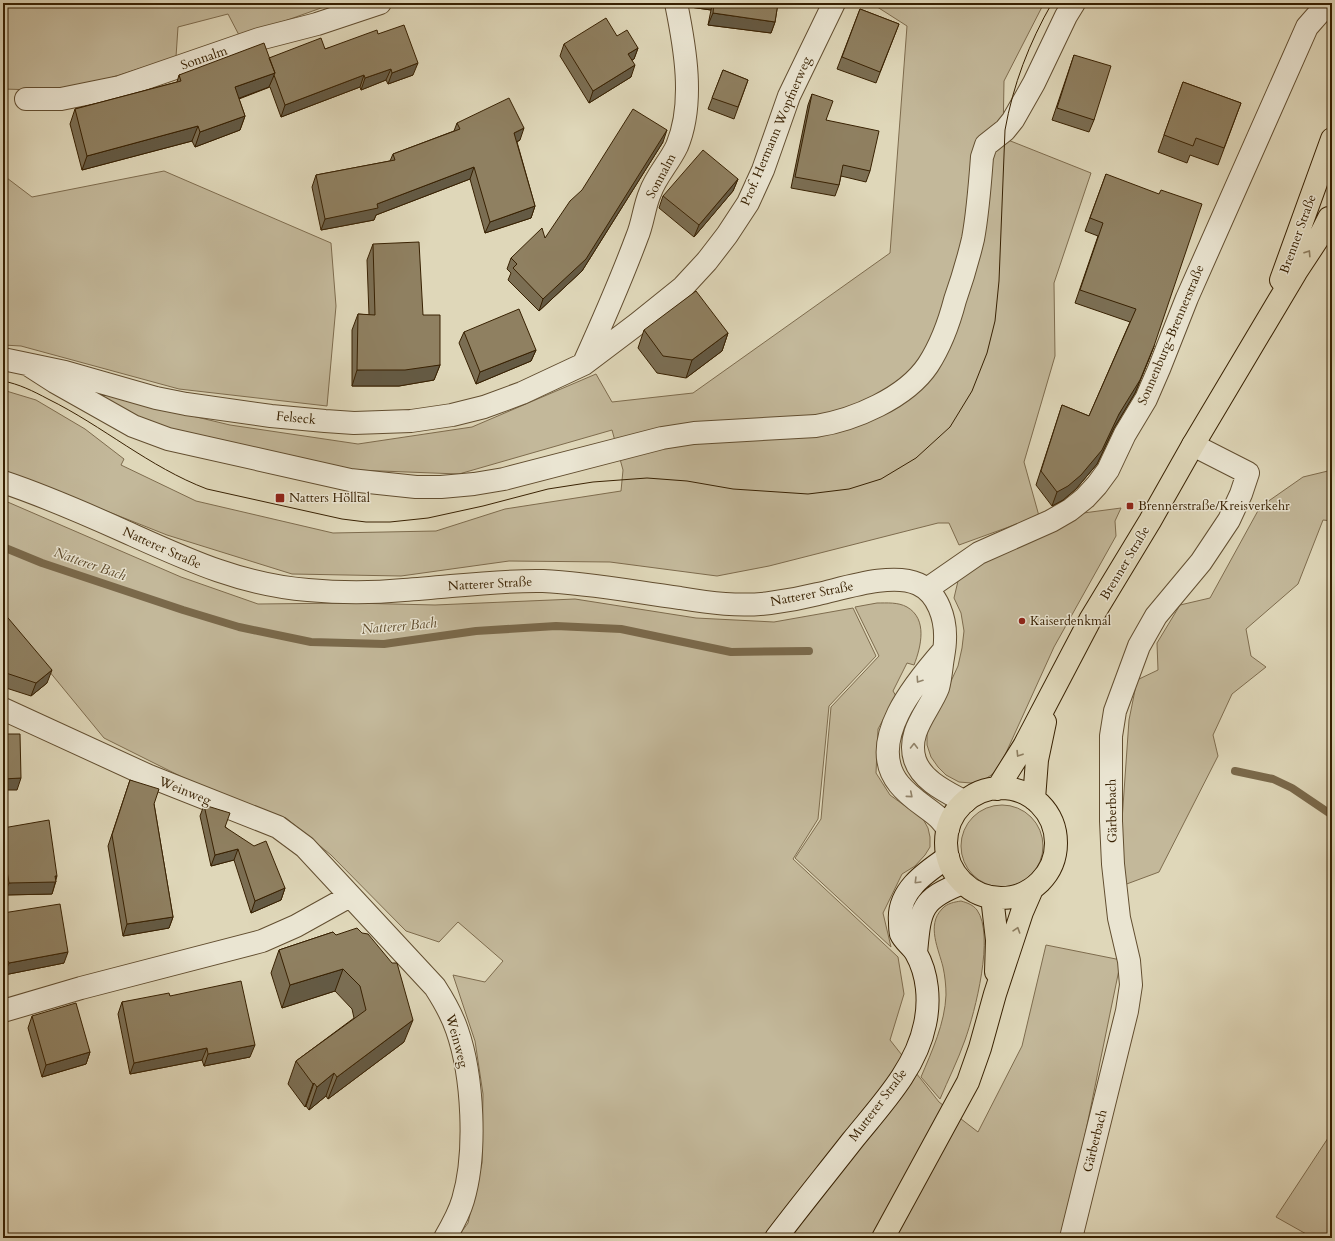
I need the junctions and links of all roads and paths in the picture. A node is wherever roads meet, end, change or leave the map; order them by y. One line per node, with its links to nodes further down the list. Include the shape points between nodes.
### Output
1 (380, 3): 6 (street, Sonnalm, via 317,24 259,39 120,87 61,99)
2 (676, 3): 13 (street, Sonnalm, via 686,72 686,111 682,132 677,146 649,194 638,236)
3 (834, 3): 13 (street, Prof. Hermann Wopfnerweg, via 789,96 750,198 727,235 683,287)
4 (1074, 3): 12 (street, via 1013,120 990,141 984,151 977,214 967,263 947,328 935,353 928,365 904,390 860,414 834,423 662,438 504,480 416,487 350,480 168,439 133,426)
5 (1328, 3): 16 (street, Sonnenburg-Brennerstraße, via 1307,27 1187,298 1160,369 1108,470 1085,498 1070,510 979,553)
6 (26, 99)
7 (1332, 139): 10 (main road, Brenner Straße)
8 (1332, 211): 9 (main road, Brenner Straße)
9 (1326, 227): 10 (main road, Brenner Straße, one-way to 9)
10 (1263, 328): 14 (main road, Brenner Straße)
11 (3, 360): 12 (street, Felseck)
12 (27, 364): 13 (street, Felseck, via 186,404 271,416 354,423 411,421 470,411 496,404)
13 (584, 364)
14 (1193, 446): 18 (main road, Brenner Straße, via 1090,620); 35 (street, Gärberbach, via 1248,474 1229,520 1200,562 1156,616 1139,646 1115,711 1111,744 1113,864 1119,918 1129,961 1131,984 1128,1011)
15 (3, 482): 16 (street, Natterer Straße, via 100,521 184,559 237,578 280,588 368,592 510,581 542,581 708,602 748,604 768,604 895,579 913,582)
16 (927, 589): 17 (street, via 937,602 942,616 945,632)
17 (944, 650): 22 (street, one-way to 17, via 929,780 915,761 913,751 916,730 938,686); 23 (street, one-way to 23, via 920,678 897,716 890,732 887,751 897,782)
18 (1051, 696): 20 (main road, Brenner Straße, one-way to 20); 21 (main road, Brenner Straße, via 1037,760)
19 (3, 709): 27 (street, Weinweg, via 149,776 278,827 305,847)
20 (997, 789): 21 (main road, via 1010,789); 22 (main road, via 980,793)
21 (1034, 799): 26 (main road, via 1046,812 1054,827 1056,844 1053,861 1045,877)
22 (965, 802): 23 (main road, via 954,814)
23 (948, 829): 24 (main road)
24 (948, 857): 25 (main road); 29 (street, Mutterer Straße, one-way to 29, via 925,873 905,896 900,918 901,934)
25 (963, 883): 28 (main road, via 977,892); 29 (street, Mutterer Straße, via 937,895 927,904 919,921)
26 (1032, 889): 28 (main road, via 1006,898); 30 (main road, one-way to 26)
27 (350, 896): 31 (street, via 290,929 262,941); 32 (street, Weinweg, via 435,987 448,1007 457,1030 469,1090 471,1151 463,1200)
28 (992, 897): 30 (main road, via 997,940)
29 (916, 953): 33 (street, Mutterer Straße, via 927,989 928,1009 925,1025 912,1059 883,1104)
30 (995, 994): 34 (main road, via 989,1021 968,1082)
31 (3, 1011)
32 (450, 1230)
33 (776, 1238)
34 (883, 1238)
35 (1070, 1238)

